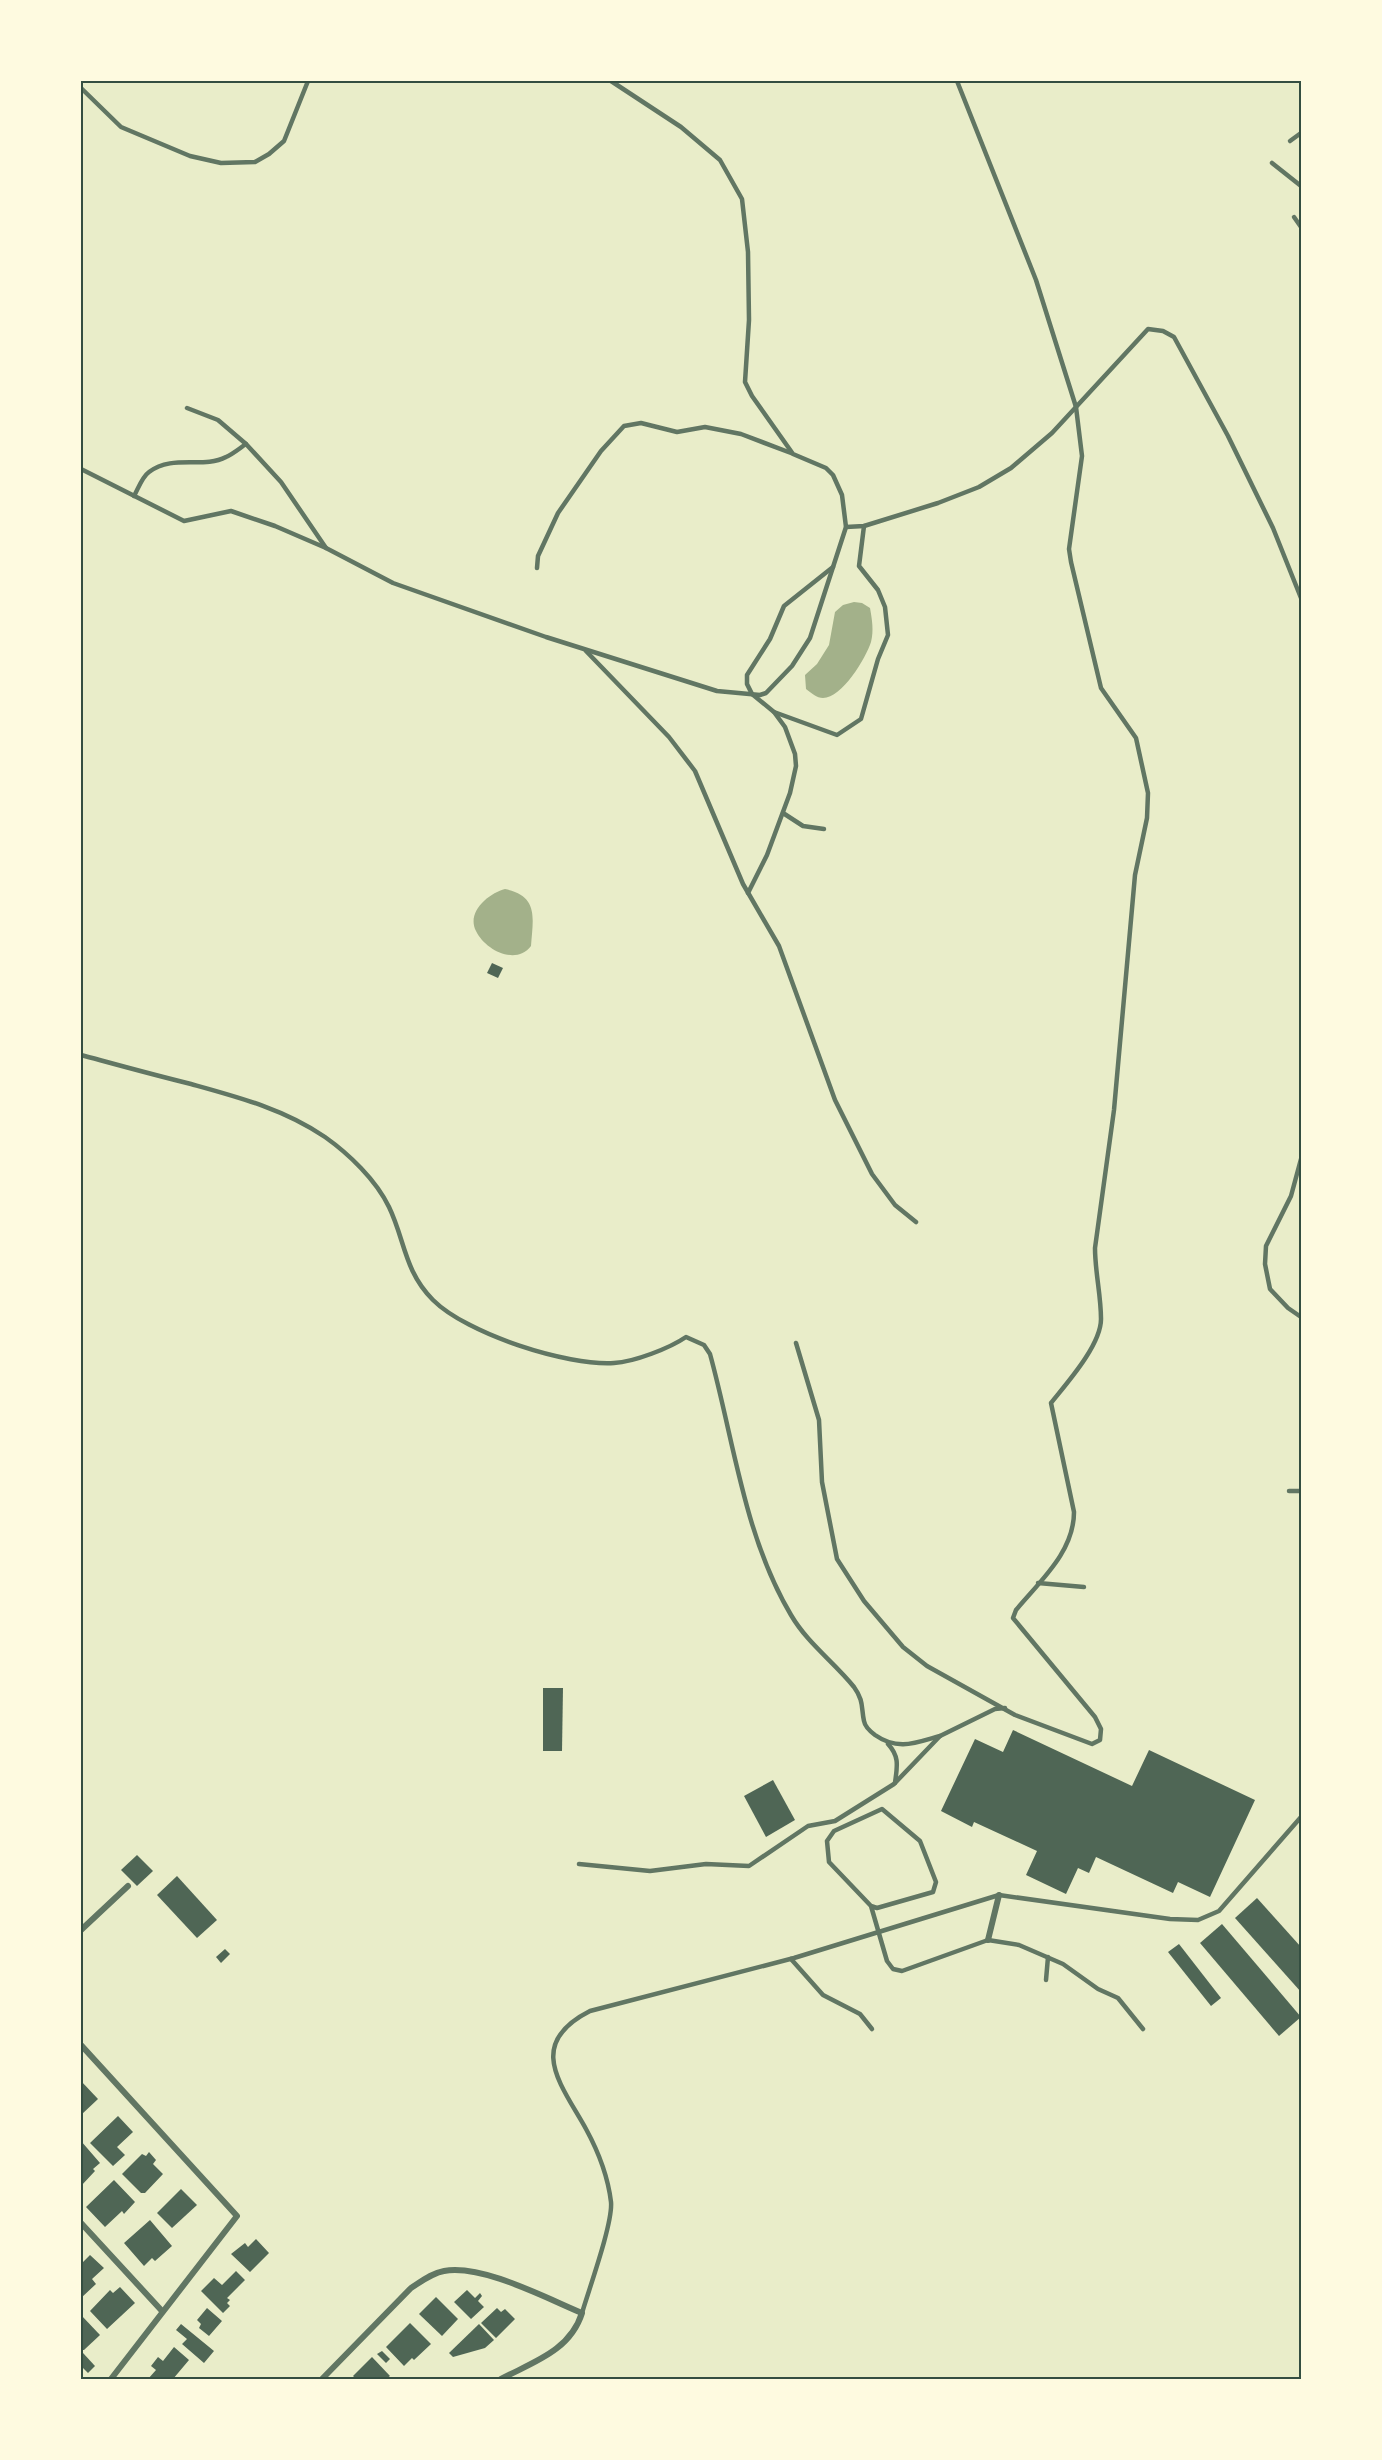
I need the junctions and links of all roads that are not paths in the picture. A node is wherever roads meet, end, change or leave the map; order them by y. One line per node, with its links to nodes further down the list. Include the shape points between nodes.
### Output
1 (308, 81): 4 (lane, via 284,141 255,162 221,163 190,156 121,127)
2 (611, 81): 14 (lane, via 681,127 720,160 742,199 748,252 745,382)
3 (957, 81): 11 (lane, via 1036,280)
4 (81, 88)
5 (1301, 133): 6 (lane)
6 (1290, 141)
7 (1272, 163): 8 (lane)
8 (1301, 186)
9 (1294, 217): 10 (lane)
10 (1301, 227)
11 (1076, 407): 17 (lane, via 1011,468 979,487); 22 (lane, via 1148,329 1174,337 1268,518); 36 (lane, via 1082,456 1069,549 1101,688 1137,738 1148,793 1148,818 1135,875 1114,1110 1095,1248 1101,1321 1082,1362 1051,1403 1074,1525 1065,1549)
12 (187, 408): 13 (lane, via 218,420)
13 (246, 444): 16 (lane, via 225,458 161,466 147,473); 19 (lane, via 281,482)
14 (793, 454): 18 (lane, via 833,475 842,495); 21 (lane, via 741,434 705,427 677,432 641,423 624,426 601,451 558,513 538,556)
15 (81, 469): 16 (lane)
16 (134, 496): 19 (lane, via 184,521 231,512)
17 (864, 526): 18 (lane); 25 (lane, via 858,566 878,590 885,607 888,635 861,719 837,735)
18 (846, 527): 20 (lane)
19 (326, 548): 23 (lane, via 393,583)
20 (835, 566): 24 (lane, via 810,638 792,666 766,693); 24 (lane, via 784,606 770,639 747,675)
21 (537, 568)
22 (1301, 598)
23 (584, 649): 24 (lane, via 717,691); 28 (lane, via 669,737 695,771)
24 (752, 694): 25 (lane)
25 (774, 712): 26 (lane, via 785,727 795,754 796,766)
26 (783, 813): 27 (lane, via 803,825); 28 (lane)
27 (824, 829)
28 (748, 893): 31 (lane, via 780,945 835,1101 867,1164 894,1205)
29 (81, 1055): 40 (lane, via 251,1101 296,1119 326,1138 380,1192 390,1209 405,1257 434,1301 474,1328 565,1358 601,1363 630,1361 686,1338 704,1345 710,1354 732,1456 773,1582 809,1642 855,1688 863,1704 864,1723)
30 (1301, 1159): 32 (lane, via 1291,1196 1266,1246 1265,1264 1270,1289)
31 (916, 1222)
32 (1301, 1317)
33 (796, 1343): 38 (lane, via 819,1420 822,1482 831,1534 837,1559 850,1582 913,1656)
34 (1289, 1491): 35 (lane)
35 (1301, 1491)
36 (1038, 1583): 37 (lane); 38 (lane, via 1013,1618 1095,1716 1101,1729 1100,1740 1092,1744)
37 (1084, 1587)
38 (1006, 1708): 39 (lane, via 995,1709)
39 (940, 1736): 40 (lane, via 906,1745); 41 (lane)
40 (888, 1744): 41 (lane, via 897,1753)
41 (894, 1784): 43 (lane, via 835,1821 808,1826 749,1866 706,1864 650,1870)
42 (1301, 1817): 45 (lane, via 1220,1911 1198,1920)
43 (579, 1864)
44 (128, 1886): 47 (street)
45 (999, 1895): 48 (street); 50 (lane)
46 (871, 1906): 46 (lane, via 829,1862 826,1841 834,1831 882,1809 920,1841 936,1882 933,1892 877,1908); 48 (lane, via 887,1961 893,1969 902,1971)
47 (81, 1930)
48 (988, 1940): 49 (lane, via 1019,1945)
49 (1048, 1957): 51 (lane); 53 (lane, via 1118,1998)
50 (791, 1959): 52 (lane, via 823,1995 860,2014); 57 (lane, via 591,2011 576,2018 557,2042 553,2070 602,2161 611,2204)
51 (1046, 1980)
52 (872, 2029)
53 (1143, 2029)
54 (81, 2045): 56 (street, via 237,2216)
55 (81, 2223): 56 (street)
56 (162, 2311): 58 (street)
57 (582, 2313): 59 (street, via 479,2272 443,2271 411,2288); 60 (street, via 578,2326 562,2346)
58 (111, 2379)
59 (322, 2379)
60 (501, 2379)

